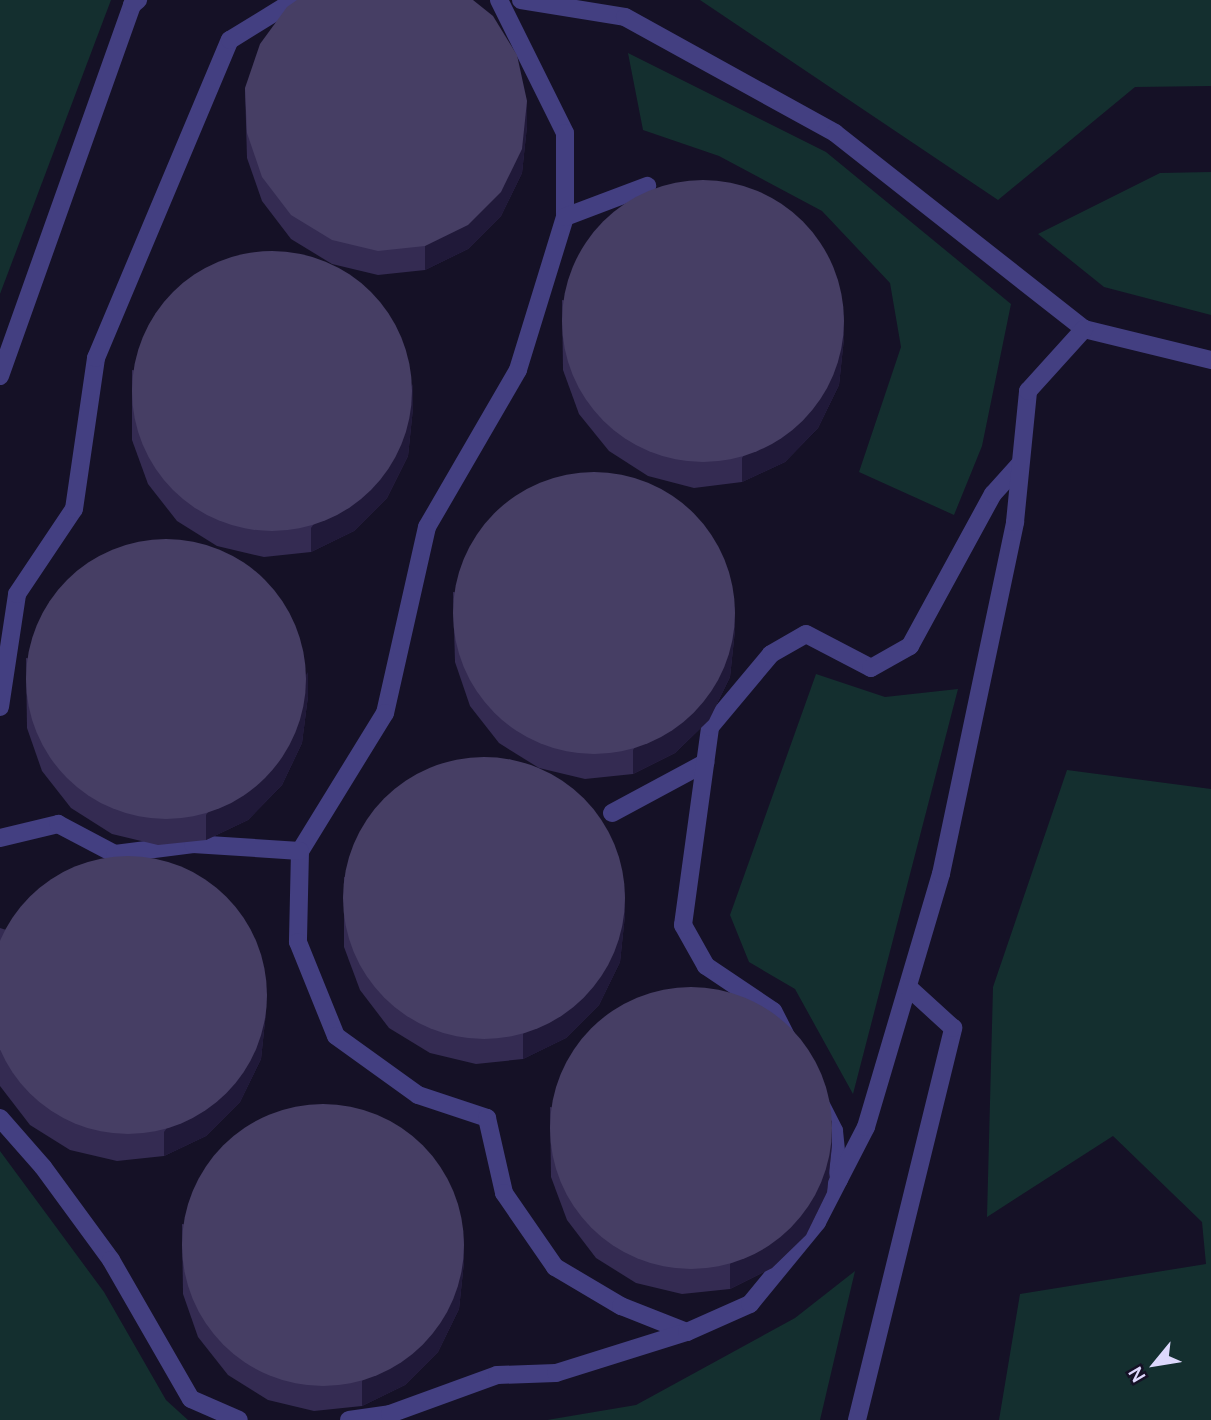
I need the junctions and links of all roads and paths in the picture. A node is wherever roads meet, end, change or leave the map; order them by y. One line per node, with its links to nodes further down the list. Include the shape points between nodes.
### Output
1 (138, 0): 9 (lane, via 132,5)
2 (295, 0): 11 (lane, via 230,40 96,358 74,509 17,594)
3 (499, 0): 6 (lane, via 565,132)
4 (522, 0): 7 (lane, via 625,17 835,133)
5 (647, 186): 6 (lane)
6 (565, 217): 15 (lane, via 518,370 427,527 385,713)
7 (1084, 329): 8 (lane); 10 (lane, via 1028,391)
8 (1211, 360)
9 (0, 376)
10 (1020, 464): 12 (lane, via 993,495 910,646 871,668 806,634 771,654 710,727); 16 (lane, via 1015,522 941,874)
11 (0, 707)
12 (705, 763): 13 (lane); 17 (lane, via 683,925 706,966 773,1011)
13 (612, 813)
14 (0, 838): 15 (lane, via 58,824 116,854 193,844)
15 (300, 851): 21 (lane, via 298,942 335,1036 418,1094 487,1118 503,1193 555,1267 621,1306)
16 (908, 987): 20 (lane, via 866,1127); 24 (lane, via 953,1028)
17 (796, 1055)
18 (814, 1088): 20 (lane, via 834,1132)
19 (0, 1118): 22 (lane, via 43,1167 111,1261 191,1399)
20 (839, 1180): 21 (lane, via 817,1222 750,1304)
21 (687, 1332): 23 (lane, via 556,1373 497,1375 390,1414)
22 (239, 1420)
23 (349, 1420)
24 (857, 1420)

